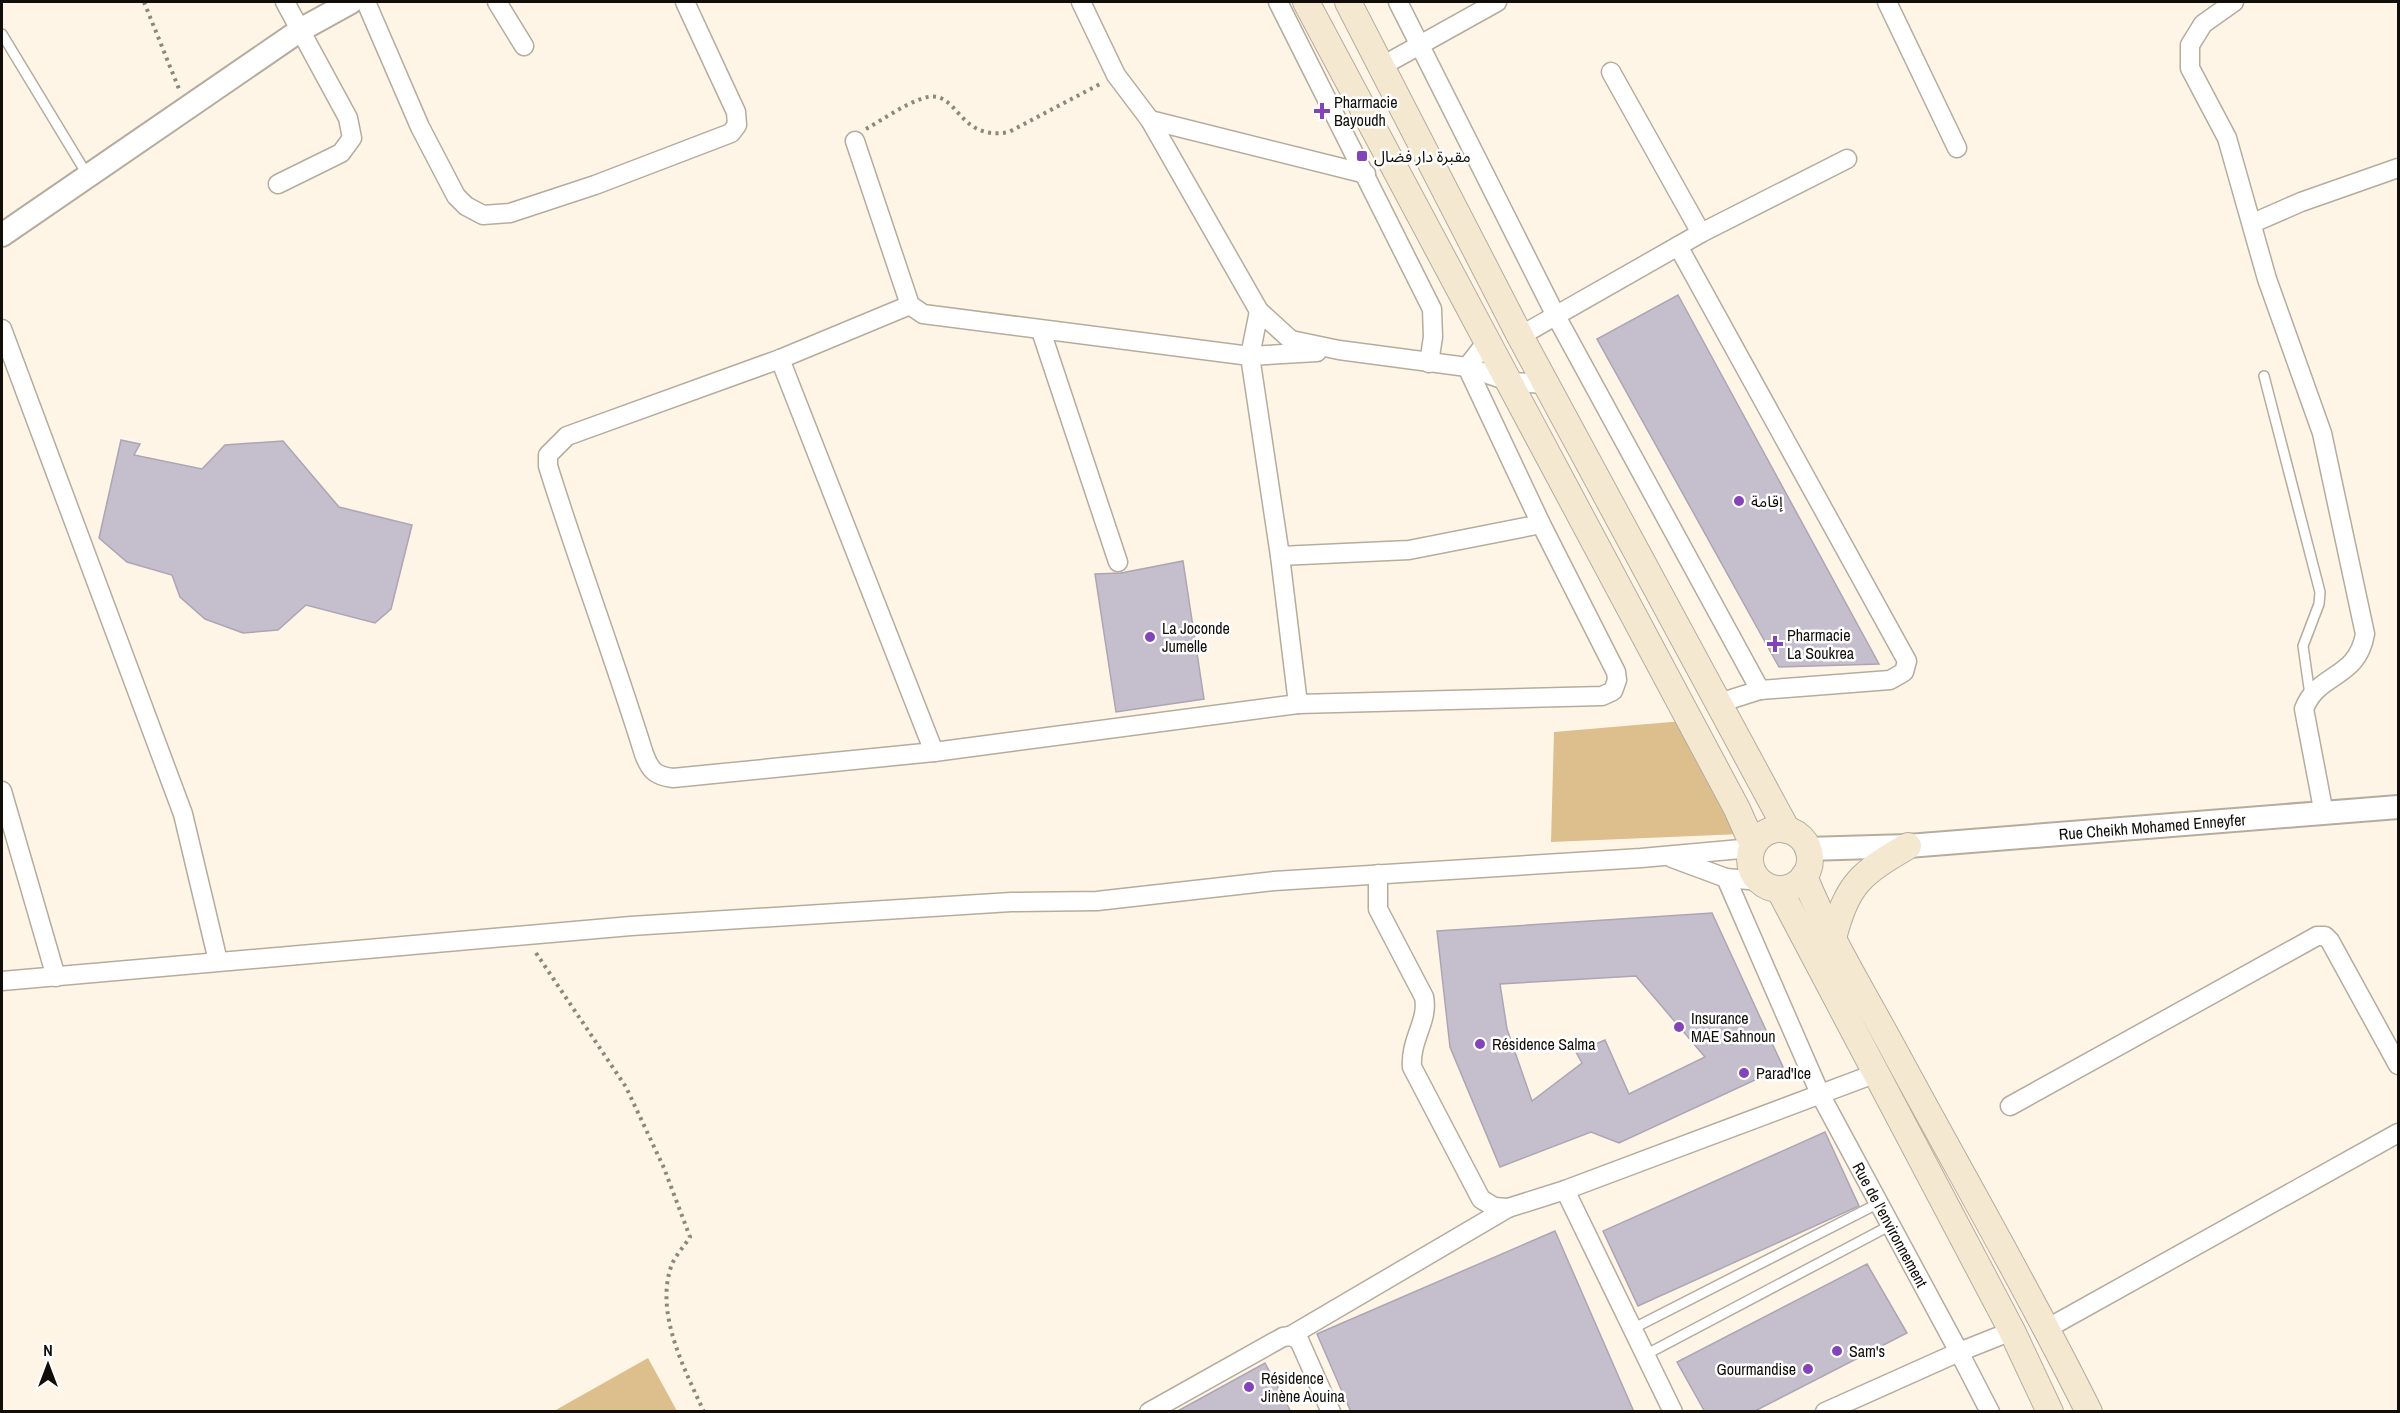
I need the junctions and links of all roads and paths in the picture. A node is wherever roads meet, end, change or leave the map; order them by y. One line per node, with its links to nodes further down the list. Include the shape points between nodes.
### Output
1 (144, 2): 22 (path)
2 (285, 2): 15 (street)
3 (351, 2): 15 (street)
4 (366, 2): 6 (street, via 420,127 456,196 483,214 521,210 731,133 737,125 736,112)
5 (497, 2): 18 (street)
6 (685, 2)
7 (1081, 2): 21 (street)
8 (1278, 2): 28 (street)
9 (1306, 2): 41 (main road)
10 (1348, 2): 19 (main road)
11 (1398, 2): 17 (street)
12 (1497, 2): 17 (street)
13 (1887, 2): 25 (street)
14 (2234, 2): 31 (street, via 2203,24 2190,45 2190,68 2227,138)
15 (302, 29): 22 (street); 30 (street, via 348,118 352,138 341,153)
16 (2, 34): 29 (lane)
17 (1419, 45): 19 (street); 37 (street)
18 (524, 46)
19 (1382, 66): 40 (main road)
20 (1611, 72): 32 (street)
21 (1116, 75): 23 (street); 24 (path, via 1009,132 983,134 945,99 925,97 859,133)
22 (188, 109): 29 (street)
23 (1150, 120): 28 (street); 36 (street)
24 (855, 141): 35 (street)
25 (1957, 148)
26 (1847, 159): 32 (street)
27 (2398, 168): 31 (street, via 2301,202)
28 (1366, 174): 45 (street, via 1432,309)
29 (88, 176): 33 (street)
30 (278, 184)
31 (2253, 224): 54 (street, via 2322,433 2366,634 2363,650 2352,665)
32 (1701, 233): 34 (street)
33 (2, 235)
34 (1678, 246): 37 (street); 53 (street, via 1907,661 1904,672 1890,680)
35 (910, 305): 39 (street, via 923,314); 44 (street)
36 (1259, 311): 42 (street, via 1291,340); 43 (street)
37 (1556, 316): 40 (street); 53 (street)
38 (2, 329): 72 (street, via 183,814)
39 (1041, 331): 43 (street); 52 (street)
40 (1520, 336): 49 (main road)
41 (1488, 340): 46 (street); 48 (main road)
42 (1339, 350): 43 (street); 45 (street)
43 (1250, 356): 51 (street)
44 (780, 359): 57 (street); 57 (street, via 567,436 548,455 564,519 647,762 661,776 673,778)
45 (1429, 363): 46 (street)
46 (1467, 367): 48 (street); 50 (street)
47 (2264, 376): 54 (lane, via 2320,592 2303,646)
48 (1511, 382): 49 (street); 62 (main road)
49 (1547, 384): 55 (main road)
50 (1541, 524): 51 (street, via 1409,550); 56 (street, via 1616,672 1613,692 1602,696)
51 (1280, 556): 56 (street)
52 (1118, 562)
53 (1760, 690): 55 (street)
54 (2310, 695): 60 (street, via 2304,709)
55 (1719, 703): 61 (main road)
56 (1298, 705): 57 (street)
57 (934, 752)
58 (2, 791): 73 (street)
59 (2398, 807): 60 (street, Rue Cheikh Mohamed Enneyfer)
60 (2325, 814): 63 (street, Rue Cheikh Mohamed Enneyfer)
61 (1787, 830): 62 (main road, via 1768,832); 64 (main road, via 1796,834)
62 (1753, 846): 65 (street); 69 (main road, via 1753,872)
63 (1908, 846): 64 (street, Rue Cheikh Mohamed Enneyfer); 71 (main road, via 1868,869 1852,887 1842,904)
64 (1808, 849): 67 (main road)
65 (1667, 856): 66 (street); 68 (street)
66 (1378, 874): 70 (street, via 1096,901 849,911); 82 (street, via 1378,909 1426,1007 1412,1045 1412,1067 1481,1199 1494,1207)
67 (1804, 876): 69 (main road, via 1797,883); 71 (main road)
68 (1726, 878): 69 (street); 77 (street, Rue de l'environnement)
69 (1769, 885): 76 (main road)
70 (523, 935): 72 (street); 90 (path, via 626,1087 690,1237 673,1262 665,1294 680,1359)
71 (1833, 938): 85 (main road)
72 (218, 961): 73 (street)
73 (56, 976): 74 (street)
74 (2, 981)
75 (2396, 1054): 78 (street, via 2330,941 2317,936)
76 (1874, 1074): 77 (street); 86 (main road)
77 (1821, 1096): 80 (street); 81 (street, Rue de l'environnement)
78 (2010, 1106)
79 (2398, 1133): 85 (street)
80 (1565, 1190): 82 (street); 84 (street)
81 (1879, 1203): 83 (street, Rue de l'environnement); 84 (lane)
82 (1508, 1208): 87 (street)
83 (1891, 1225): 88 (street, Rue de l'environnement); 89 (lane)
84 (1634, 1328): 89 (street)
85 (2048, 1328): 97 (main road)
86 (2012, 1331): 88 (street); 96 (main road)
87 (1290, 1336): 91 (street); 92 (street, via 1299,1340)
88 (1959, 1352): 94 (street); 95 (street, Rue de l'environnement)
89 (1647, 1354): 93 (street)
90 (704, 1412)
91 (1149, 1412)
92 (1331, 1412)
93 (1673, 1412)
94 (1825, 1412)
95 (1990, 1412)
96 (2050, 1412)
97 (2089, 1412)

